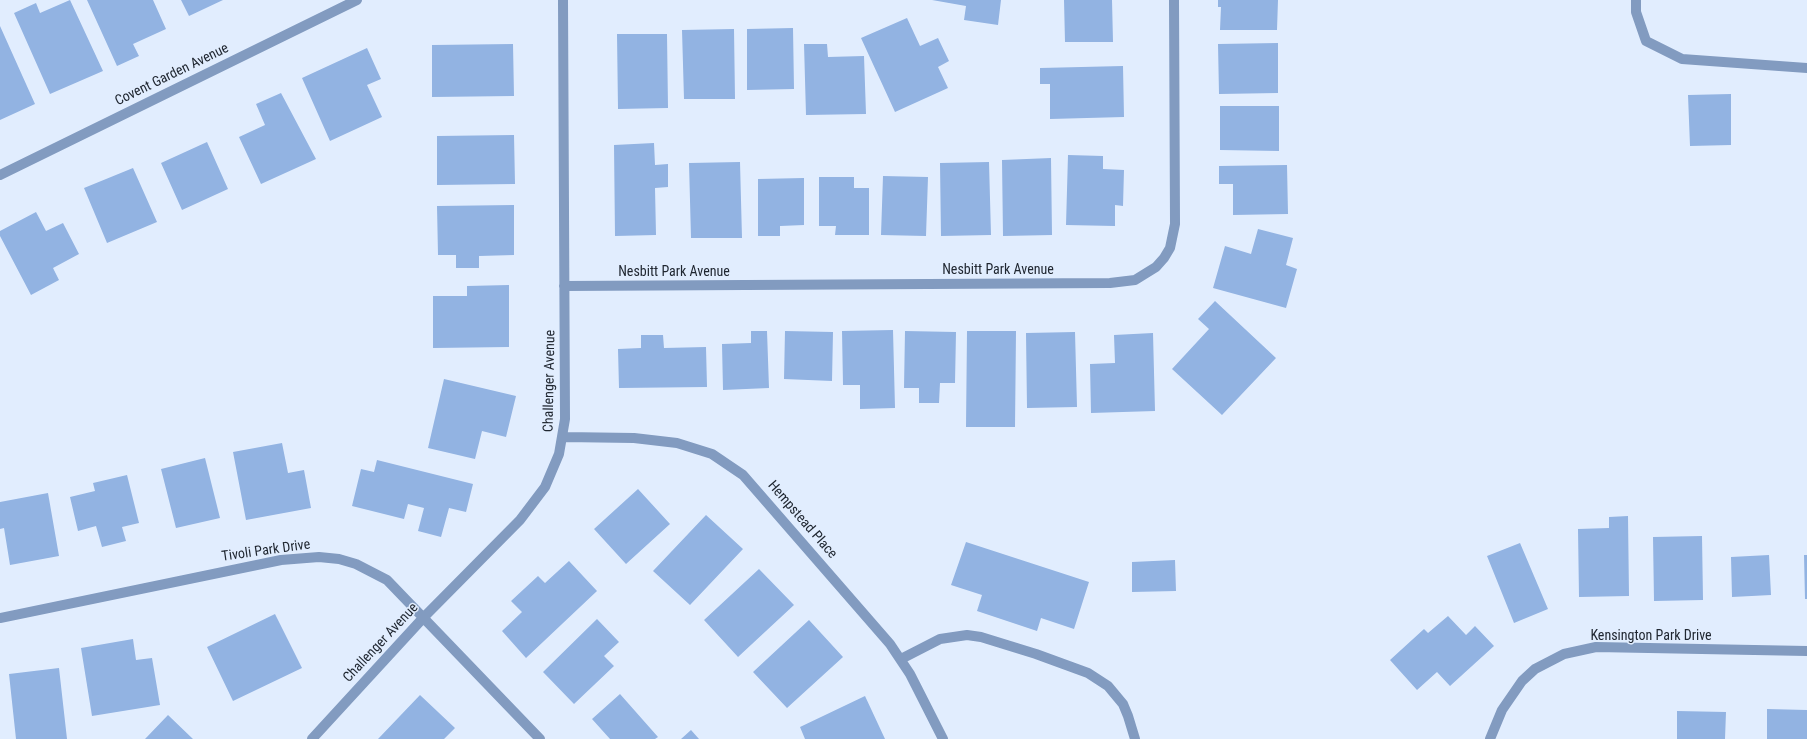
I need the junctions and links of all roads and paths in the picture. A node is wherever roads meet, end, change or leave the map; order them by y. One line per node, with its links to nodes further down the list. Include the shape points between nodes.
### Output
1 (357, 0): 6 (street, Covent Garden Avenue)
2 (563, 0): 7 (street, Challenger Avenue)
3 (1174, 0): 7 (street, Nesbitt Park Avenue, via 1175,224 1170,248 1164,258 1156,267 1135,280 1110,283)
4 (1636, 0): 5 (street, via 1636,12 1646,41 1682,59)
5 (1807, 68)
6 (0, 175)
7 (564, 286): 8 (street, Challenger Avenue)
8 (564, 437): 9 (street, Challenger Avenue, via 553,472 533,504); 12 (street, Hempstead Place, via 634,438 677,443 712,454 728,463 743,475 770,505)
9 (424, 617): 10 (street, Tivoli Park Drive, via 387,580 372,571 356,564 319,557 281,560); 13 (street, Challenger Avenue); 14 (street, Tivoli Park Drive)
10 (0, 618)
11 (1807, 651): 17 (street, Kensington Park Drive, via 1596,647 1564,654 1534,669 1522,681 1502,710)
12 (901, 659): 15 (street, Hempstead Place); 16 (street, via 940,640 967,635 993,640 1067,664 1098,678 1116,694 1128,716)
13 (312, 739)
14 (540, 739)
15 (943, 739)
16 (1134, 739)
17 (1490, 739)

